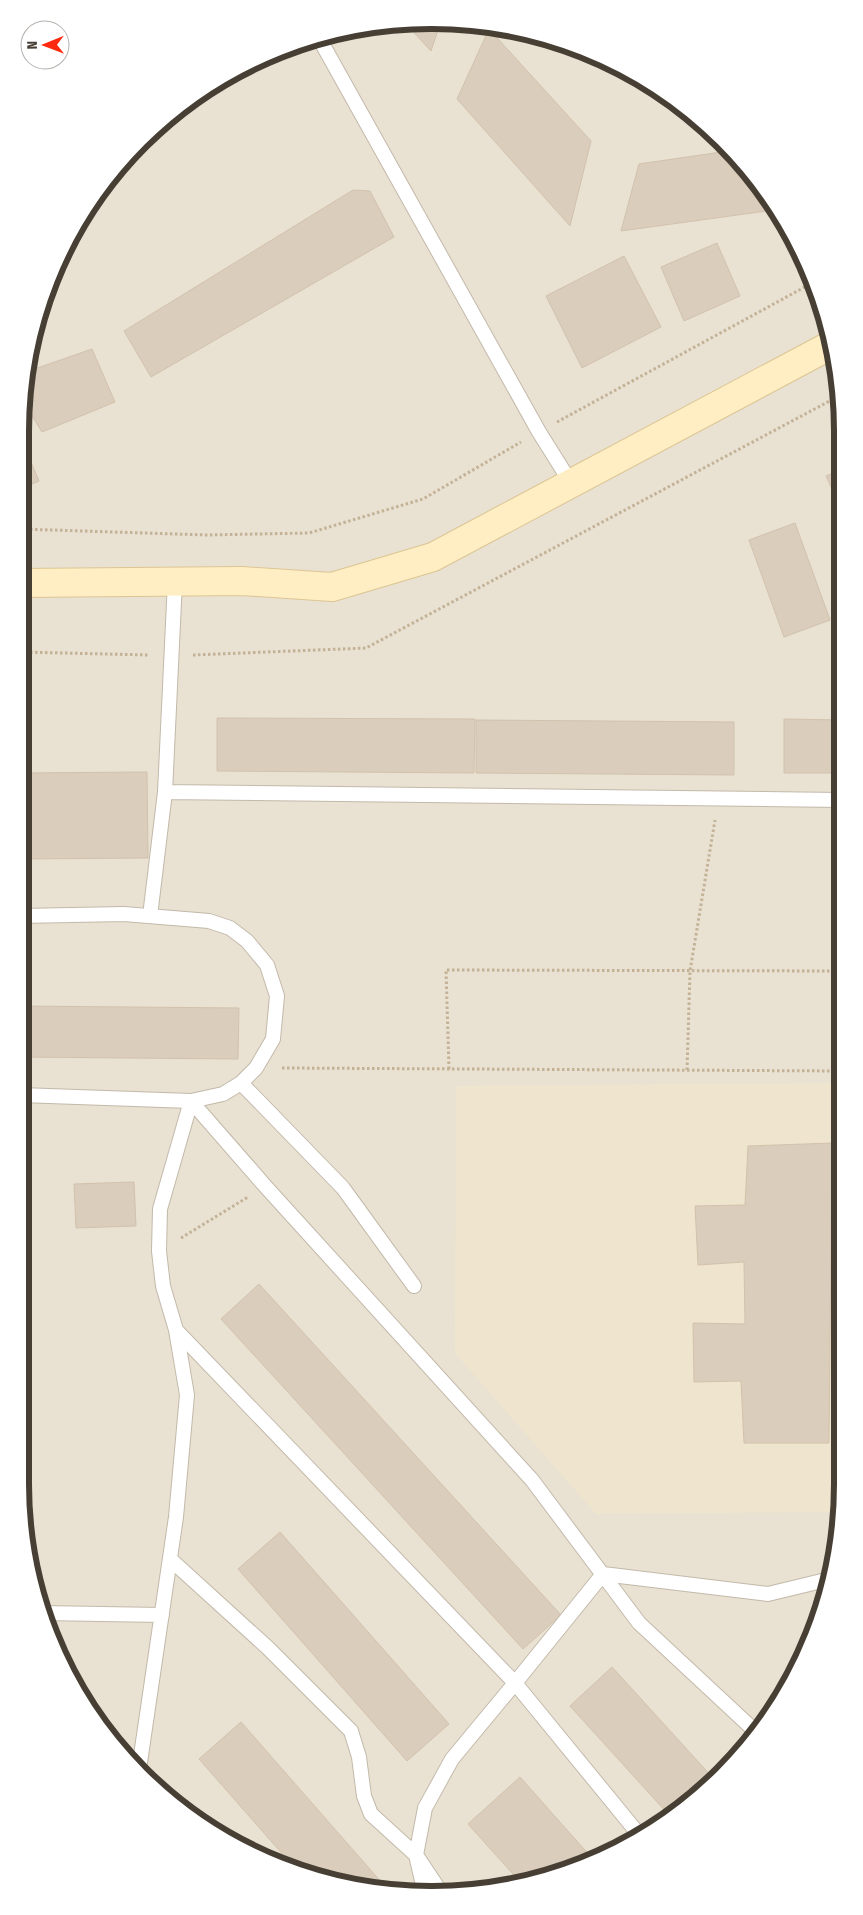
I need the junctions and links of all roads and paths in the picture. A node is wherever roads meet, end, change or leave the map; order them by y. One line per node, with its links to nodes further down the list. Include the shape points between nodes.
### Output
1 (322, 44): 4 (lane)
2 (807, 286): 4 (path)
3 (826, 348): 5 (street)
4 (539, 432): 5 (lane); 6 (path, via 423,499 309,533 206,535)
5 (571, 483): 7 (street, via 434,557 332,587 242,581)
6 (29, 529)
7 (175, 581): 8 (street); 9 (lane)
8 (29, 583)
9 (165, 792): 10 (lane); 13 (lane)
10 (718, 799): 11 (lane); 14 (path)
11 (834, 800)
12 (29, 916): 13 (lane)
13 (150, 916): 16 (lane, via 209,921 230,928 247,941 267,965 277,996 273,1039)
14 (690, 971): 15 (path); 17 (path, via 446,970); 18 (path)
15 (834, 971)
16 (256, 1068): 17 (path); 20 (lane)
17 (449, 1069): 18 (path)
18 (687, 1070): 19 (path)
19 (834, 1071)
20 (241, 1083): 22 (lane, via 223,1094); 25 (lane, via 343,1188)
21 (29, 1095): 22 (lane)
22 (191, 1101): 23 (lane); 24 (lane, via 160,1209)
23 (266, 1187): 24 (path); 28 (lane, via 532,1480)
24 (159, 1251): 26 (lane, via 163,1286)
25 (414, 1286)
26 (176, 1330): 27 (lane, via 187,1395); 32 (lane)
27 (170, 1559): 31 (lane); 36 (lane, via 268,1648 351,1731 359,1757 364,1796 371,1814)
28 (603, 1574): 29 (lane, via 768,1594); 32 (lane); 33 (lane, via 639,1623)
29 (823, 1581)
30 (50, 1613): 31 (lane)
31 (162, 1615): 34 (lane)
32 (515, 1683): 35 (lane); 36 (lane, via 452,1759 425,1808)
33 (752, 1728)
34 (140, 1761)
35 (636, 1830)
36 (416, 1855): 37 (lane); 38 (lane)
37 (423, 1886)
38 (437, 1886)

